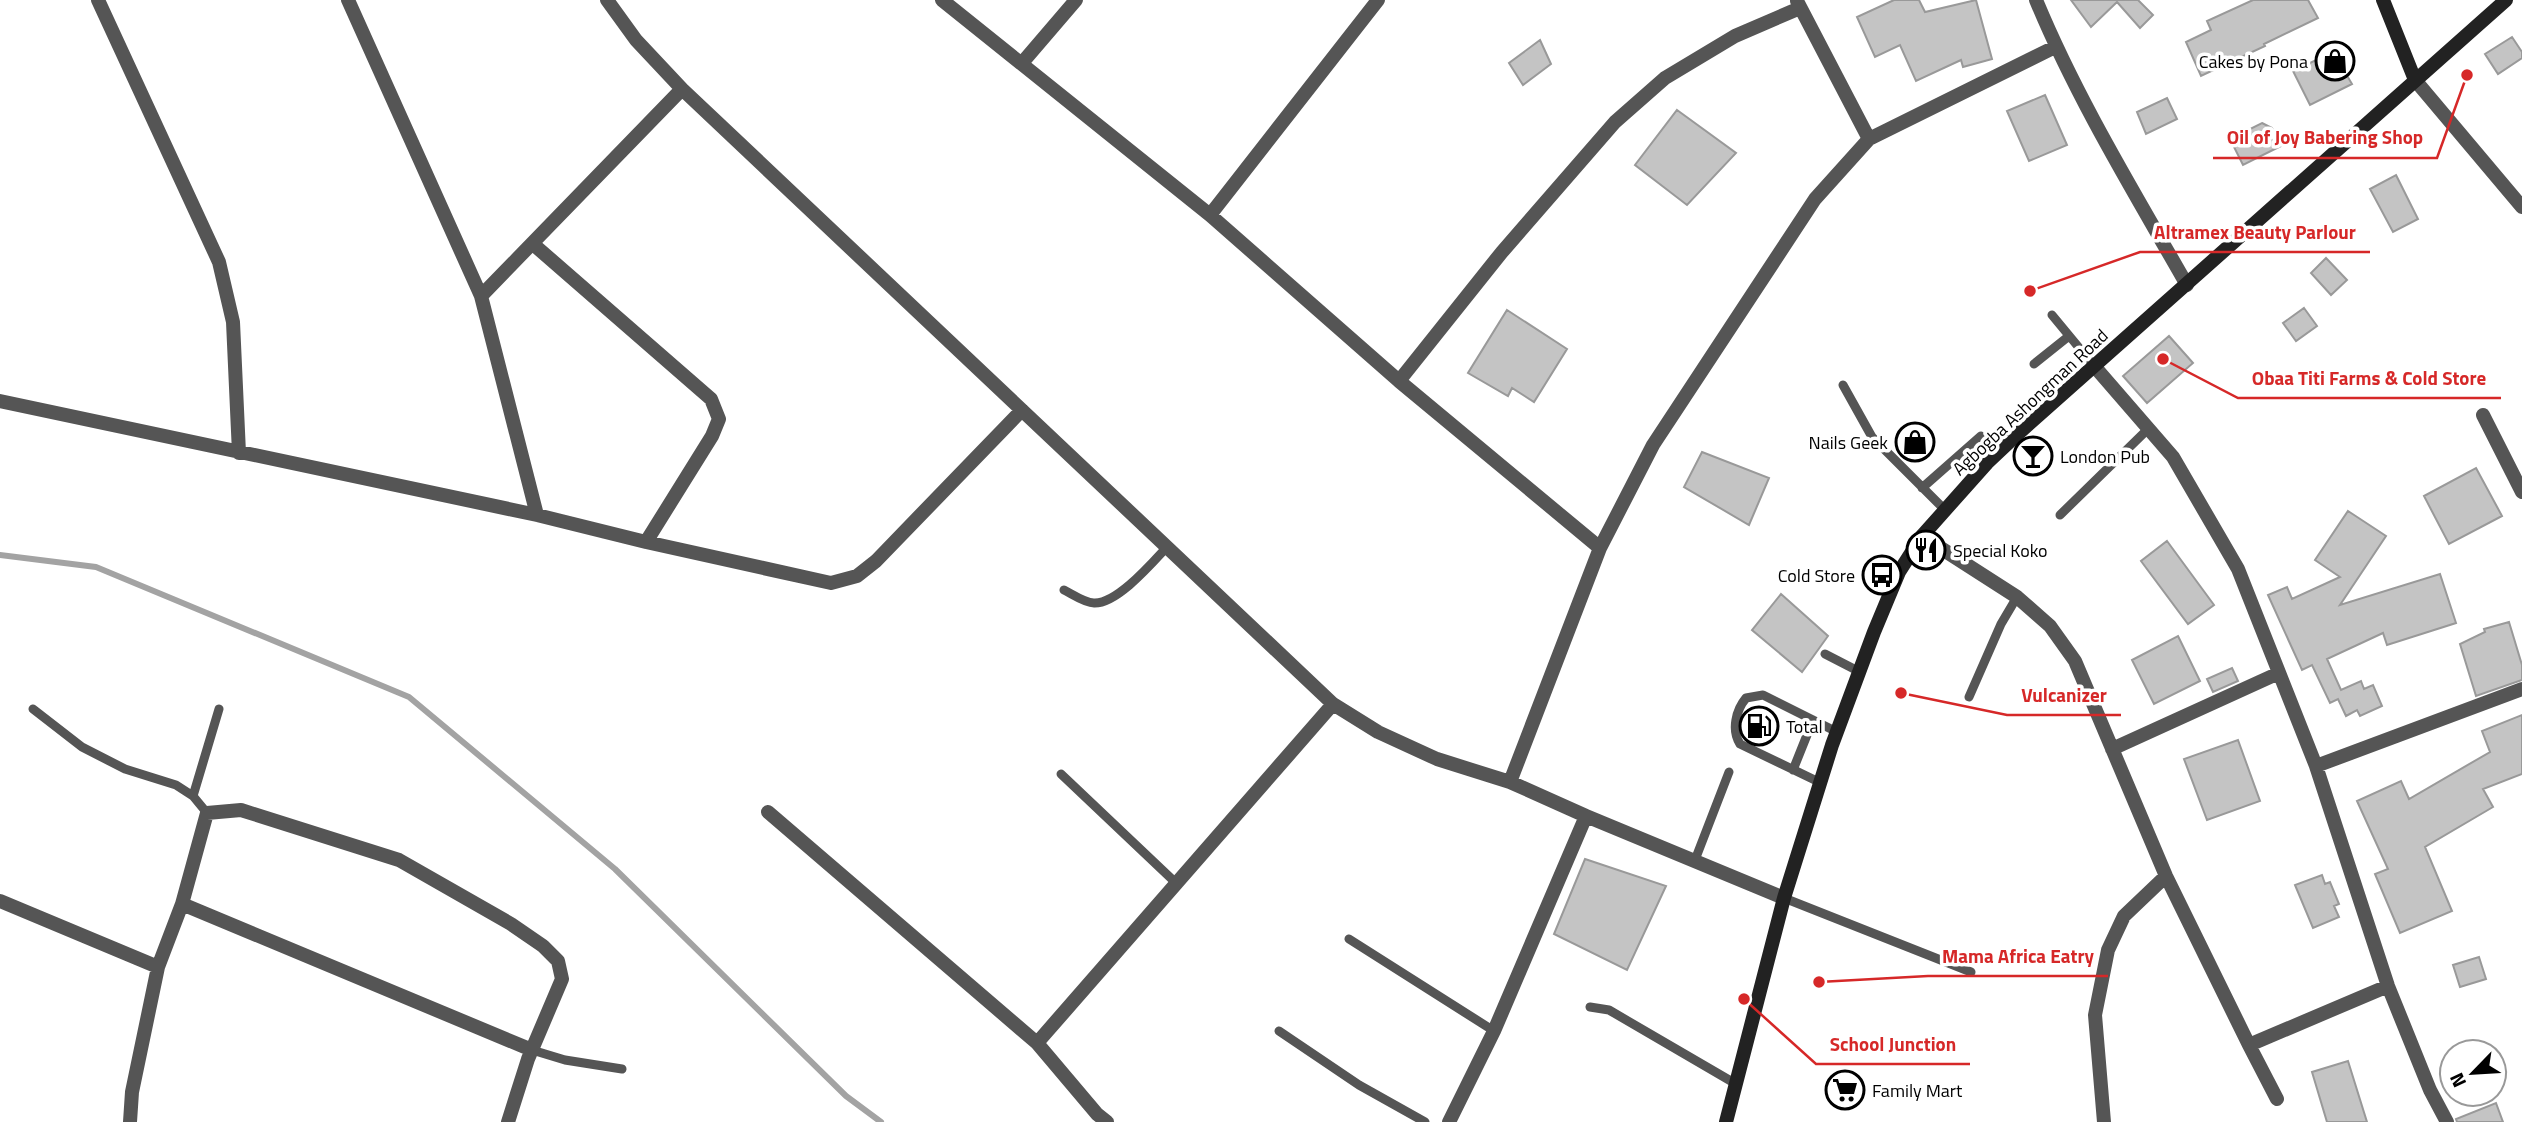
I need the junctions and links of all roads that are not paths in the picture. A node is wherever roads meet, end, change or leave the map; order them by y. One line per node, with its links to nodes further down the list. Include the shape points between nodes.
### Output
1 (98, 0): 32 (street, via 219,262 233,322)
2 (348, 0): 20 (street)
3 (607, 0): 14 (street, via 636,40)
4 (942, 0): 12 (street)
5 (1076, 0): 12 (street)
6 (1378, 0): 17 (street)
7 (2036, 0): 11 (street)
8 (2383, 0): 13 (street)
9 (2506, 0): 13 (street, Agbogba Ashongman Road)
10 (1799, 4): 15 (street); 25 (street, via 1665,78 1615,122 1502,252)
11 (2055, 47): 15 (street); 19 (street)
12 (1022, 63): 17 (street)
13 (2415, 80): 16 (street); 19 (street, Agbogba Ashongman Road)
14 (682, 89): 18 (street); 28 (street)
15 (1869, 139): 41 (street, via 1815,199 1660,434)
16 (2522, 208)
17 (1210, 215): 25 (street)
18 (533, 244): 20 (street); 39 (street, via 711,399 719,419)
19 (2188, 285): 24 (street, Agbogba Ashongman Road)
20 (481, 296): 36 (street)
21 (2052, 315): 22 (lane)
22 (2069, 336): 23 (lane); 24 (lane)
23 (2034, 364)
24 (2095, 367): 30 (street); 35 (street, Agbogba Ashongman Road, via 1987,463)
25 (1399, 381): 41 (street)
26 (1843, 385): 33 (lane, via 1872,437)
27 (0, 401): 32 (street)
28 (1022, 410): 39 (street, via 857,576 831,583); 40 (street)
29 (2483, 415): 34 (street)
30 (2148, 429): 37 (lane); 46 (street, via 2173,457 2238,569)
31 (1981, 436): 33 (lane)
32 (239, 453): 36 (street)
33 (1922, 488): 35 (lane)
34 (2522, 492)
35 (1945, 510): 38 (street, Agbogba Ashongman Road)
36 (537, 515): 39 (street)
37 (2060, 515)
38 (1922, 536): 43 (street); 45 (street, Agbogba Ashongman Road, via 1899,572)
39 (646, 542)
40 (1167, 547): 42 (lane, via 1110,600 1093,603); 49 (street)
41 (1600, 548): 59 (street)
42 (1064, 590)
43 (2017, 597): 48 (lane, via 2000,624); 54 (street, via 2050,626 2075,661)
44 (1825, 654): 45 (lane)
45 (1858, 671): 53 (street, Agbogba Ashongman Road)
46 (2279, 673): 54 (street); 55 (street)
47 (2522, 689): 55 (street)
48 (1969, 697)
49 (1333, 704): 59 (street, via 1437,760); 67 (street)
50 (33, 709): 61 (lane, via 82,747)
51 (219, 709): 61 (lane)
52 (1813, 720): 53 (lane); 56 (lane); 56 (lane, via 1763,695 1746,698 1741,705 1735,730 1740,744)
53 (1837, 732): 60 (street, Agbogba Ashongman Road)
54 (2112, 749): 66 (street)
55 (2316, 766): 74 (street)
56 (1793, 770): 60 (lane)
57 (1730, 772): 65 (lane)
58 (1061, 774): 67 (lane)
59 (1510, 782): 64 (street)
60 (1821, 783): 68 (street, Agbogba Ashongman Road)
61 (193, 796): 63 (lane)
62 (768, 812): 78 (street)
63 (207, 813): 70 (street); 80 (street, via 241,810 399,860 543,946 558,961 562,979)
64 (1586, 816): 65 (street); 77 (street)
65 (1695, 860): 68 (street)
66 (2166, 876): 79 (street); 90 (street, via 2124,916 2108,950 2095,1015)
67 (1176, 883): 78 (street)
68 (1784, 898): 73 (lane); 82 (street, Agbogba Ashongman Road)
69 (0, 901): 72 (street)
70 (182, 904): 72 (street); 80 (street)
71 (1349, 939): 77 (lane)
72 (158, 967): 84 (street)
73 (1971, 972)
74 (2388, 986): 79 (street); 91 (street)
75 (1590, 1007): 82 (lane, via 1609,1010)
76 (1279, 1031): 87 (lane)
77 (1494, 1031): 88 (street)
78 (1037, 1043): 86 (street)
79 (2249, 1045): 83 (street)
80 (532, 1050): 81 (lane); 85 (street)
81 (622, 1069)
82 (1736, 1084): 89 (street, Agbogba Ashongman Road)
83 (2277, 1098)
84 (130, 1122)
85 (508, 1122)
86 (1107, 1122)
87 (1424, 1122)
88 (1449, 1122)
89 (1726, 1122)
90 (2104, 1122)
91 (2447, 1122)

